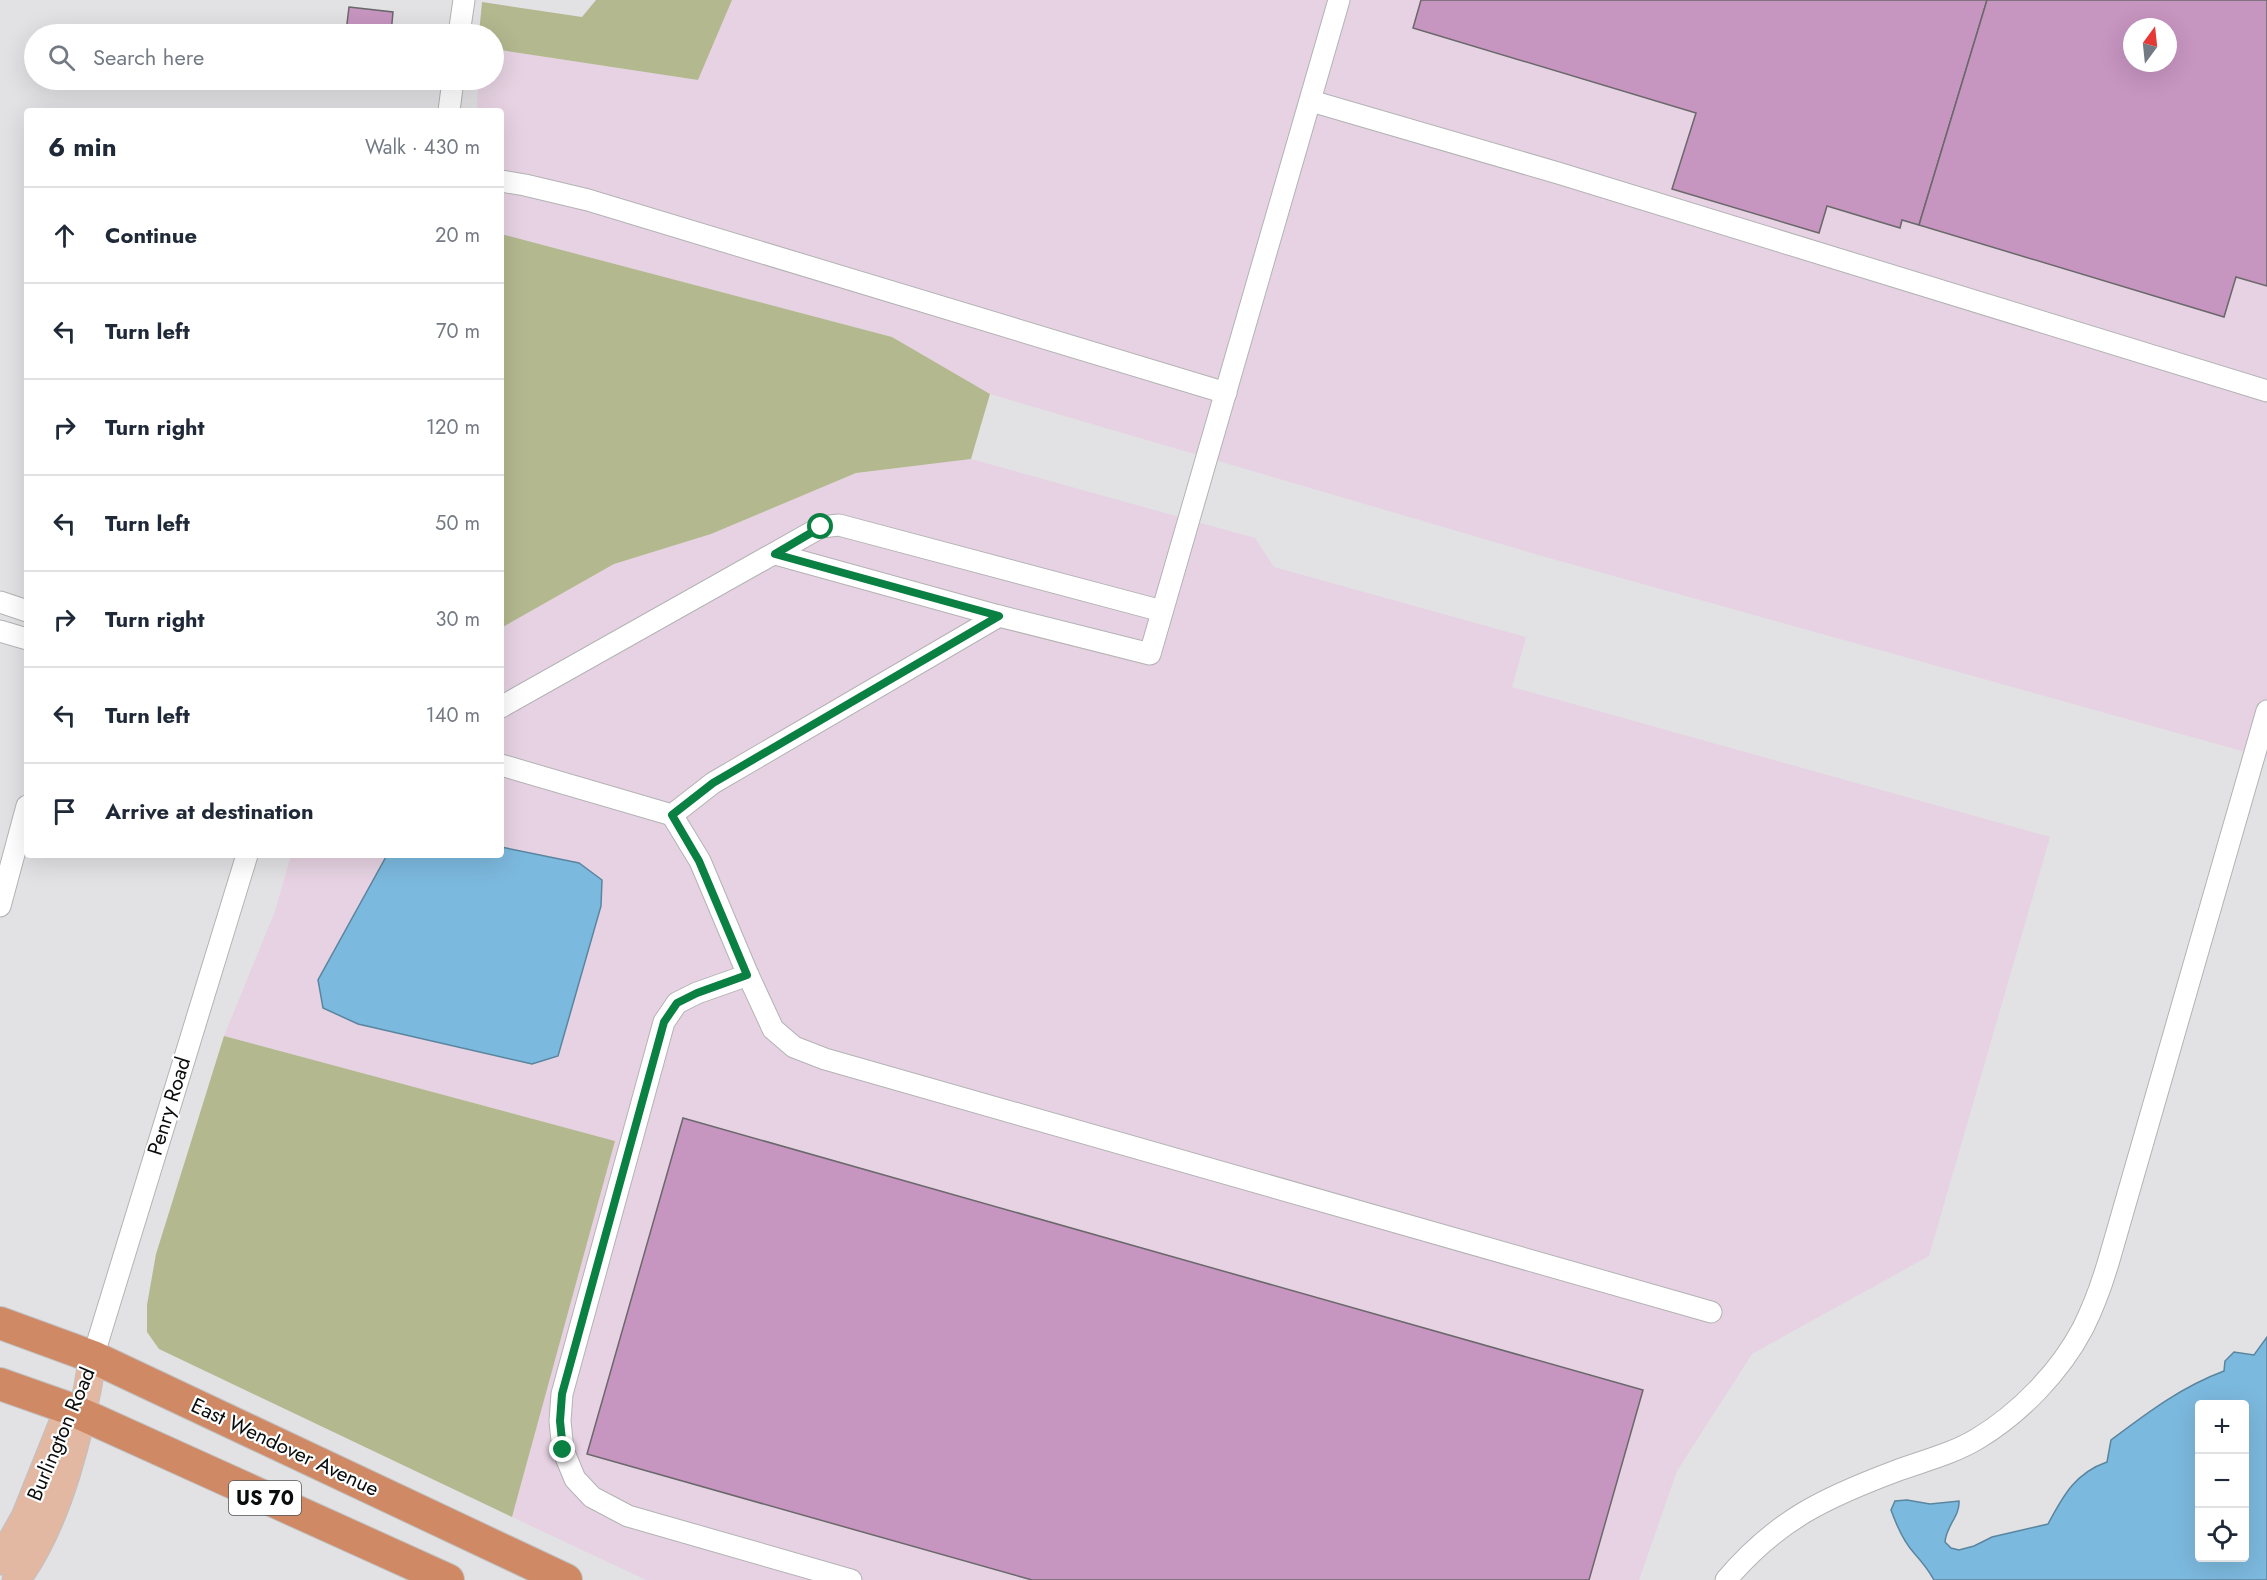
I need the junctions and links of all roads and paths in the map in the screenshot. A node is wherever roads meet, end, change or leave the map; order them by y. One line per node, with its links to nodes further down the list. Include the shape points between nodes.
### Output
1 (464, 0): 3 (street)
2 (1339, 0): 5 (street)
3 (460, 24)
4 (452, 90): 6 (street)
5 (1311, 101): 8 (street); 9 (street)
6 (449, 108)
7 (504, 181): 9 (street, via 588,200)
8 (2267, 391)
9 (1226, 393): 13 (street)
10 (775, 554): 13 (street, via 821,527 839,525); 14 (street); 17 (street)
11 (0, 602): 12 (street)
12 (24, 610)
13 (1162, 611): 14 (street, via 1150,654)
14 (999, 616): 20 (street, via 713,783)
15 (0, 631): 16 (street)
16 (24, 638)
17 (504, 705)
18 (2267, 711): 35 (street, via 2109,1260 2082,1330 2035,1392 1976,1440 1801,1512 1768,1537)
19 (504, 766): 20 (street)
20 (672, 815): 24 (street, via 699,861)
21 (24, 817): 23 (street)
22 (246, 858): 27 (street, Penry Road)
23 (0, 906)
24 (747, 975): 25 (street, via 773,1029 794,1047 825,1059); 34 (street, via 677,1003 664,1022 562,1394 563,1450 575,1479 592,1497 628,1516)
25 (1711, 1312)
26 (0, 1323): 27 (highway, East Wendover Avenue / US 70)
27 (93, 1357): 29 (main road, Burlington Road); 33 (highway, East Wendover Avenue / US 70)
28 (0, 1384): 29 (highway, US 70)
29 (76, 1412): 30 (main road, Burlington Road, via 26,1517); 31 (main road, Burlington Road, via 46,1529); 32 (highway, US 70)
30 (0, 1561)
31 (16, 1580)
32 (448, 1580)
33 (566, 1580)
34 (851, 1580)
35 (1726, 1580)

